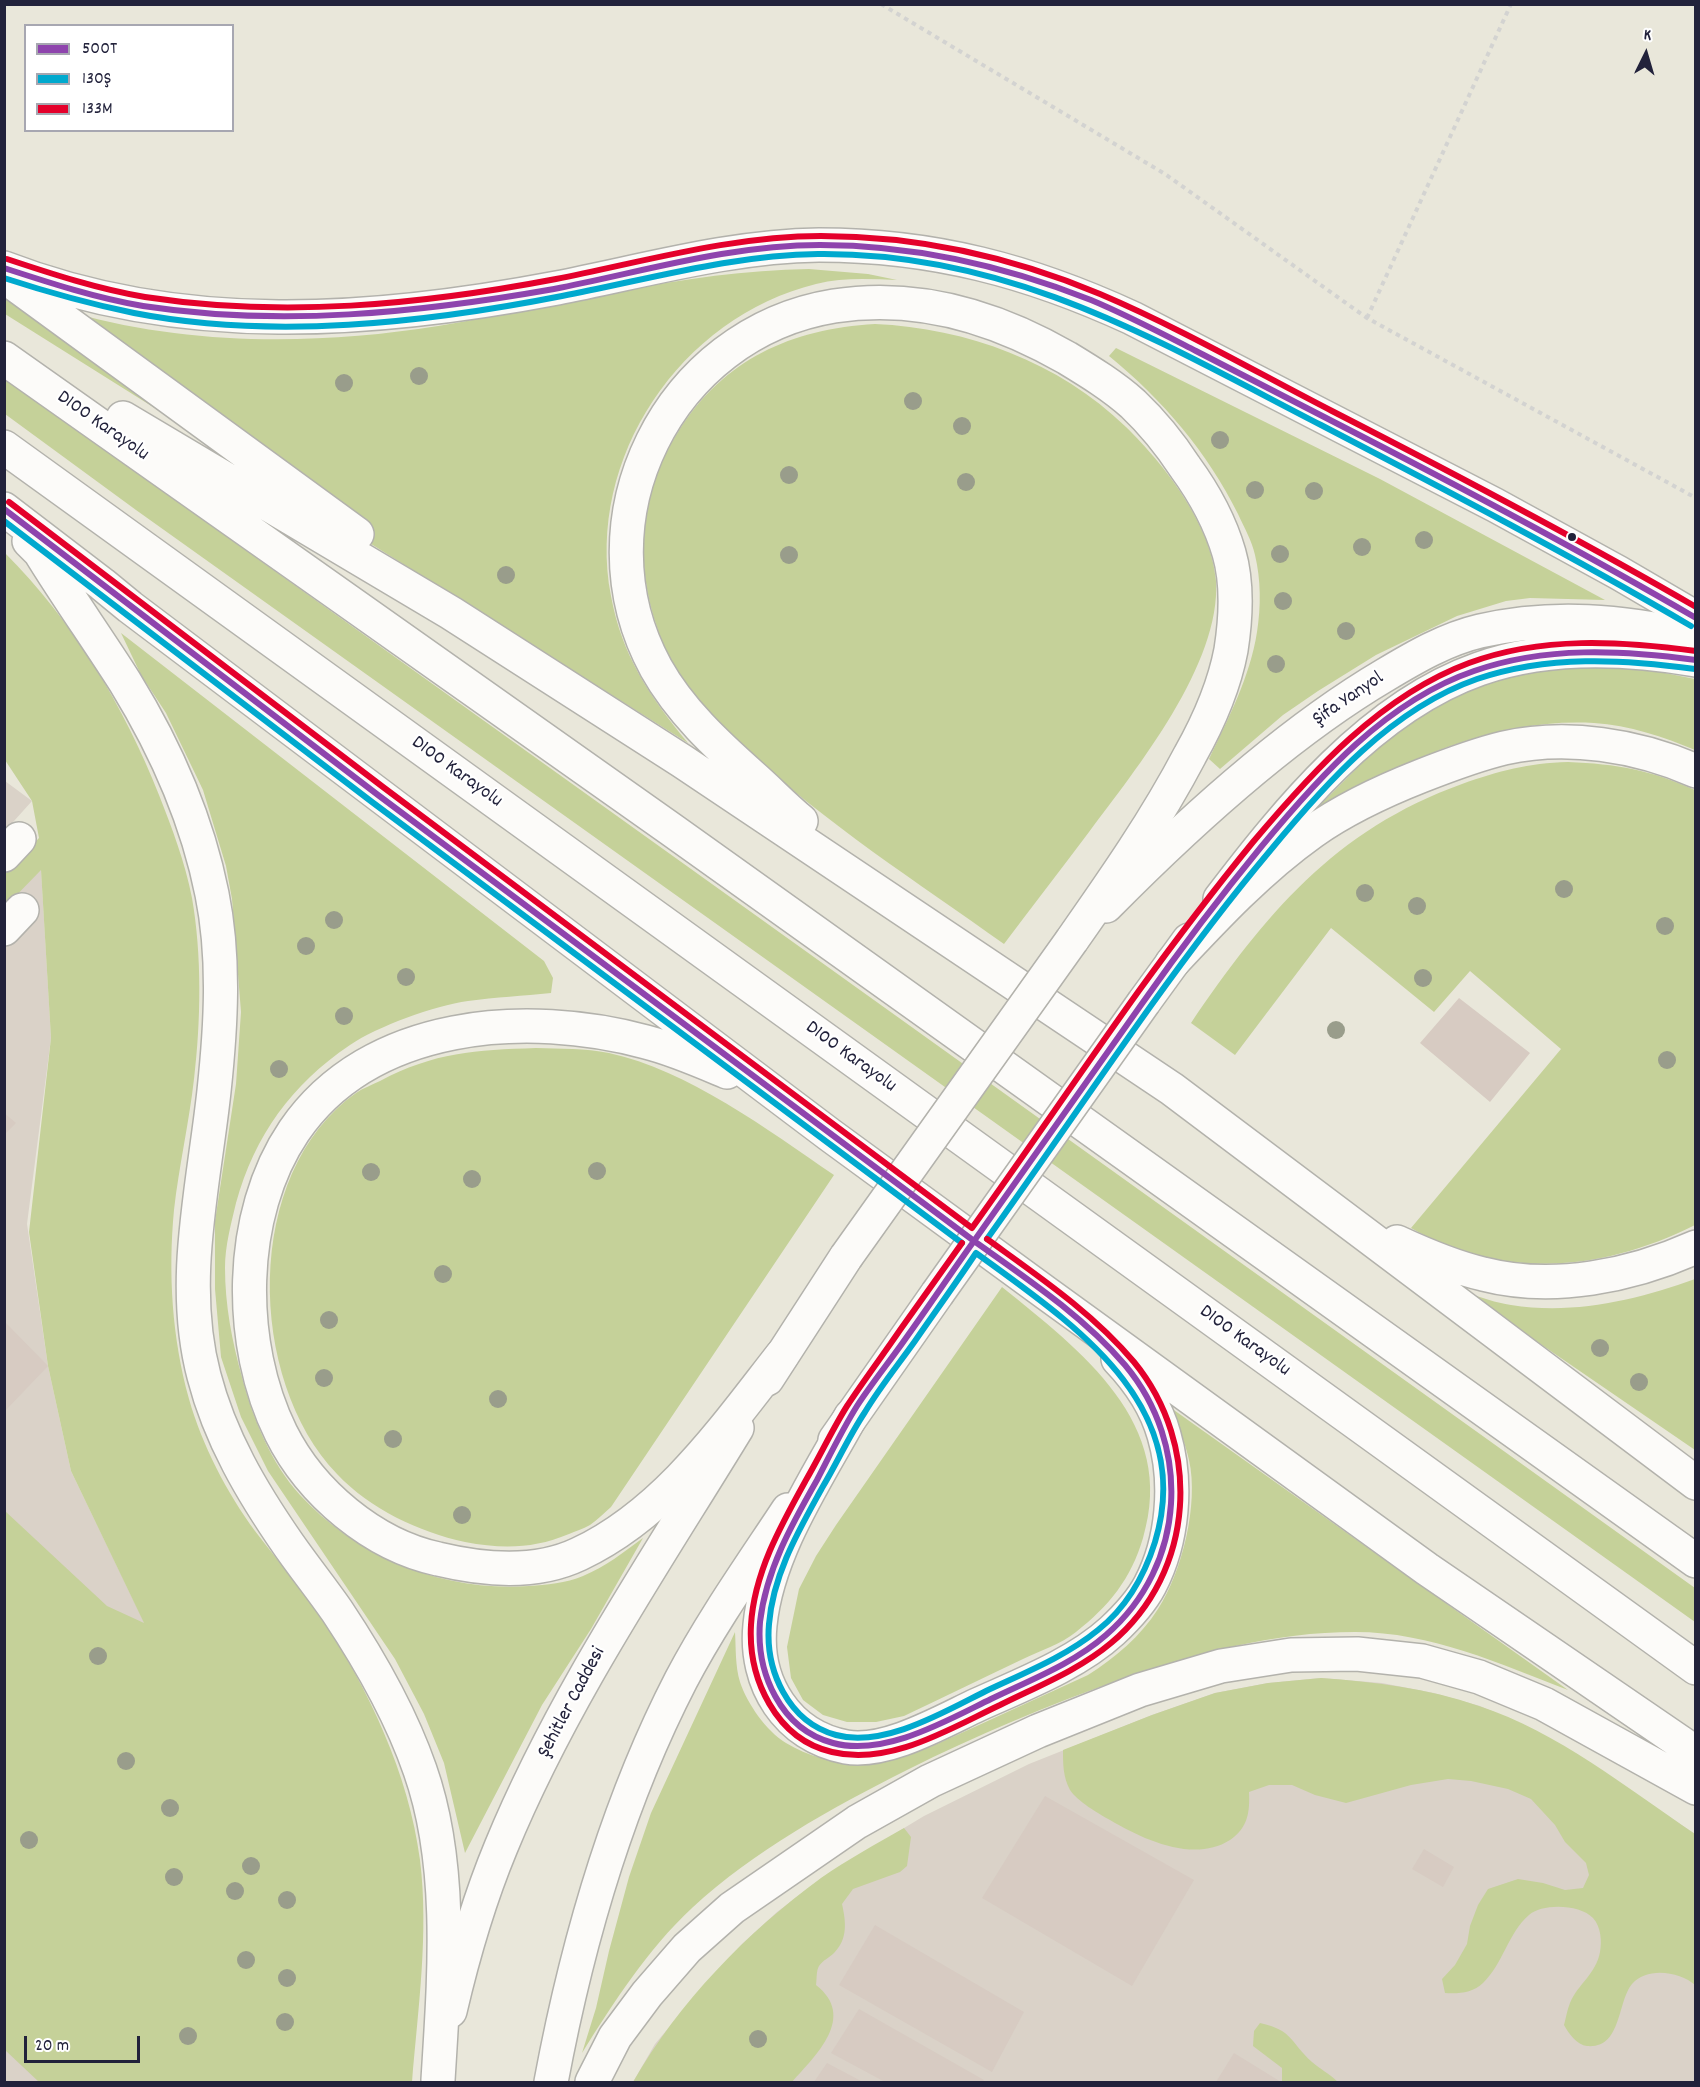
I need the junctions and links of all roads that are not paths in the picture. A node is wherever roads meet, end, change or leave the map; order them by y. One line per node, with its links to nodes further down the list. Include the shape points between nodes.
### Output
1 (4, 268): 8 (main road, via 77,291 153,306 232,316 303,318 453,306 767,248 870,247 963,259 1062,288 1132,318 1496,505)
2 (4, 276): 11 (main road)
3 (4, 350): 11 (main road, via 328,539)
4 (4, 358): 23 (main road, D100 Karayolu)
5 (4, 447): 24 (main road, D100 Karayolu)
6 (4, 509): 16 (main road)
7 (4, 516): 27 (main road, via 40,552 126,683 178,784 202,856 218,932 220,1001 214,1091 197,1215 193,1301 196,1340 212,1403 230,1449 250,1487 354,1638 387,1695 422,1774 438,1855 444,1939)
8 (1695, 618)
9 (1695, 637): 14 (main road, Şifa Yanyol, via 1613,622 1569,620 1480,632 1429,651 1346,700 1236,784 1143,868)
10 (1695, 660): 15 (main road, via 1617,651 1550,654 1480,668 1448,682 1396,714 1334,766 1270,835)
11 (564, 686): 13 (main road)
12 (1695, 771): 15 (main road, via 1656,755 1583,743 1505,748 1459,760 1390,788 1312,832 1243,889)
13 (927, 925): 14 (main road, via 795,816 692,717 656,668 643,639 627,578 627,518 635,488 657,431 675,404 701,373 739,341 796,315 831,307 864,303 965,313 1021,333 1049,348 1132,403 1192,476 1221,527 1235,588 1230,654 1221,685 1172,789); 17 (main road, via 1172,1089)
14 (1072, 940): 20 (main road, bridge, via 846,1257)
15 (1172, 963): 21 (main road, bridge)
16 (830, 1135): 19 (main road); 20 (main road, via 766,1092 726,1071 645,1042 561,1027 480,1028 443,1034 370,1062 313,1107 273,1168 252,1241 250,1326 268,1400 281,1433 300,1465 329,1498 358,1522 426,1557 503,1569 543,1566 577,1555 616,1533 677,1482)
17 (1290, 1177): 18 (main road, via 1382,1236 1449,1265 1486,1275 1573,1280 1623,1272); 22 (main road)
18 (1695, 1247)
19 (1046, 1293): 21 (main road, via 1133,1375 1164,1433 1172,1491 1169,1524 1150,1586 1132,1611 1086,1652 910,1736 876,1746 847,1747 824,1740 798,1725 778,1705 766,1680 760,1626 770,1575 783,1543); 25 (main road, via 1426,1569)
20 (782, 1355): 27 (main road, Şehitler Caddesi, via 597,1658 518,1810 501,1846 465,1949)
21 (851, 1416): 28 (main road, via 729,1599 664,1714 596,1891 569,1989)
22 (1695, 1483)
23 (1695, 1561)
24 (1695, 1668)
25 (1695, 1753)
26 (1695, 1788): 29 (main road, via 1544,1704 1479,1677 1422,1661 1357,1654 1291,1655 1221,1666 1140,1690 1038,1731 930,1781 848,1827 732,1908 687,1948 615,2037)
27 (438, 2081)
28 (551, 2082)
29 (592, 2082)

